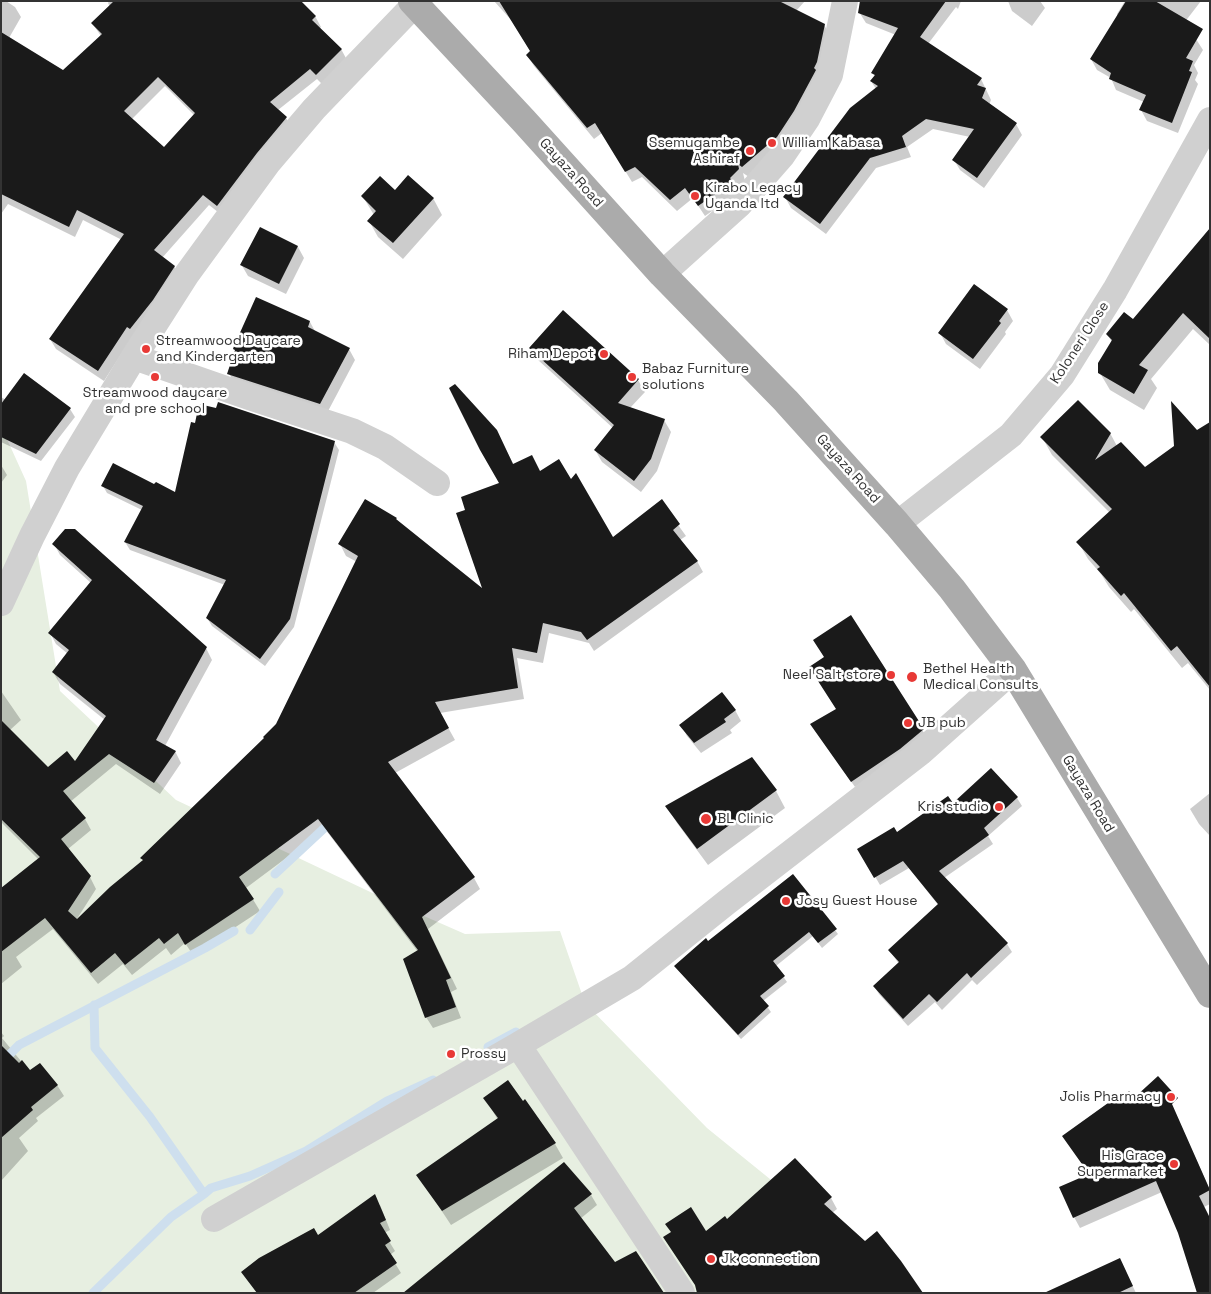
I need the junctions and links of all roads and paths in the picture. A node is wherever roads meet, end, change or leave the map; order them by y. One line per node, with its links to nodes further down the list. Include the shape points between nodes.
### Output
1 (845, 1): 4 (street, via 830,75 807,119 782,156 740,204)
2 (413, 3): 4 (main road, Gayaza Road); 5 (street, via 268,163 187,274)
3 (1210, 120): 7 (street, Koloneri Close, via 1115,290 1062,375 1010,435)
4 (662, 274): 7 (main road, Gayaza Road, via 786,401)
5 (134, 357): 6 (street, via 352,431 385,446); 8 (street, via 67,468)
6 (437, 483)
7 (897, 524): 9 (main road, Gayaza Road, via 952,589)
8 (1, 603)
9 (1013, 670): 10 (main road, Gayaza Road); 11 (street, via 920,753 632,978)
10 (1210, 994)
11 (518, 1045): 12 (street); 13 (street)
12 (214, 1219)
13 (682, 1293)

